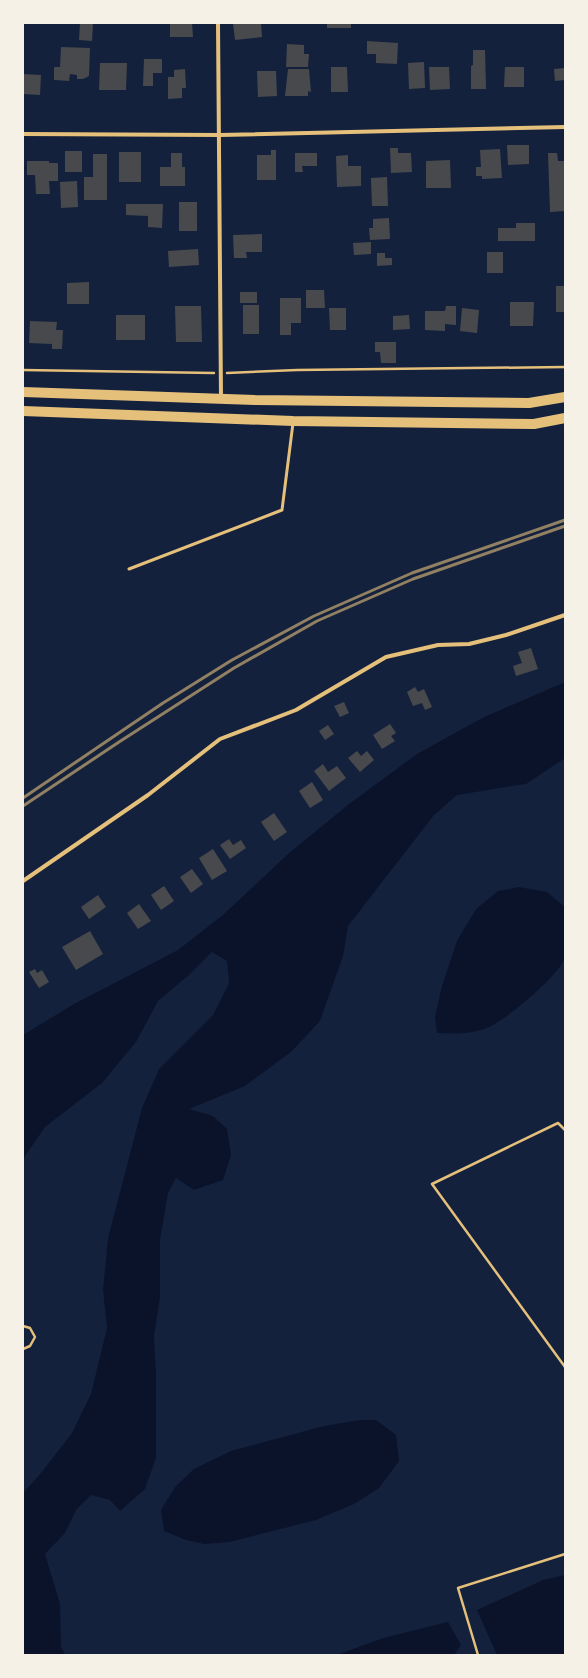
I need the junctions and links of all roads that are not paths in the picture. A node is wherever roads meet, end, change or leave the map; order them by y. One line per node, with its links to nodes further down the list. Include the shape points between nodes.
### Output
1 (218, 23): 4 (street)
2 (565, 128): 4 (street)
3 (23, 134): 4 (street)
4 (220, 135): 7 (street)
5 (23, 392): 7 (main road)
6 (565, 397): 7 (main road, via 529,403)
7 (221, 398)
8 (23, 411): 10 (main road)
9 (565, 418): 10 (main road, via 534,424)
10 (293, 421): 11 (lane, via 282,510)
11 (129, 569)
12 (565, 615): 13 (street, via 506,635 469,644 438,645 386,657 296,710 220,739 148,795)
13 (23, 881)

